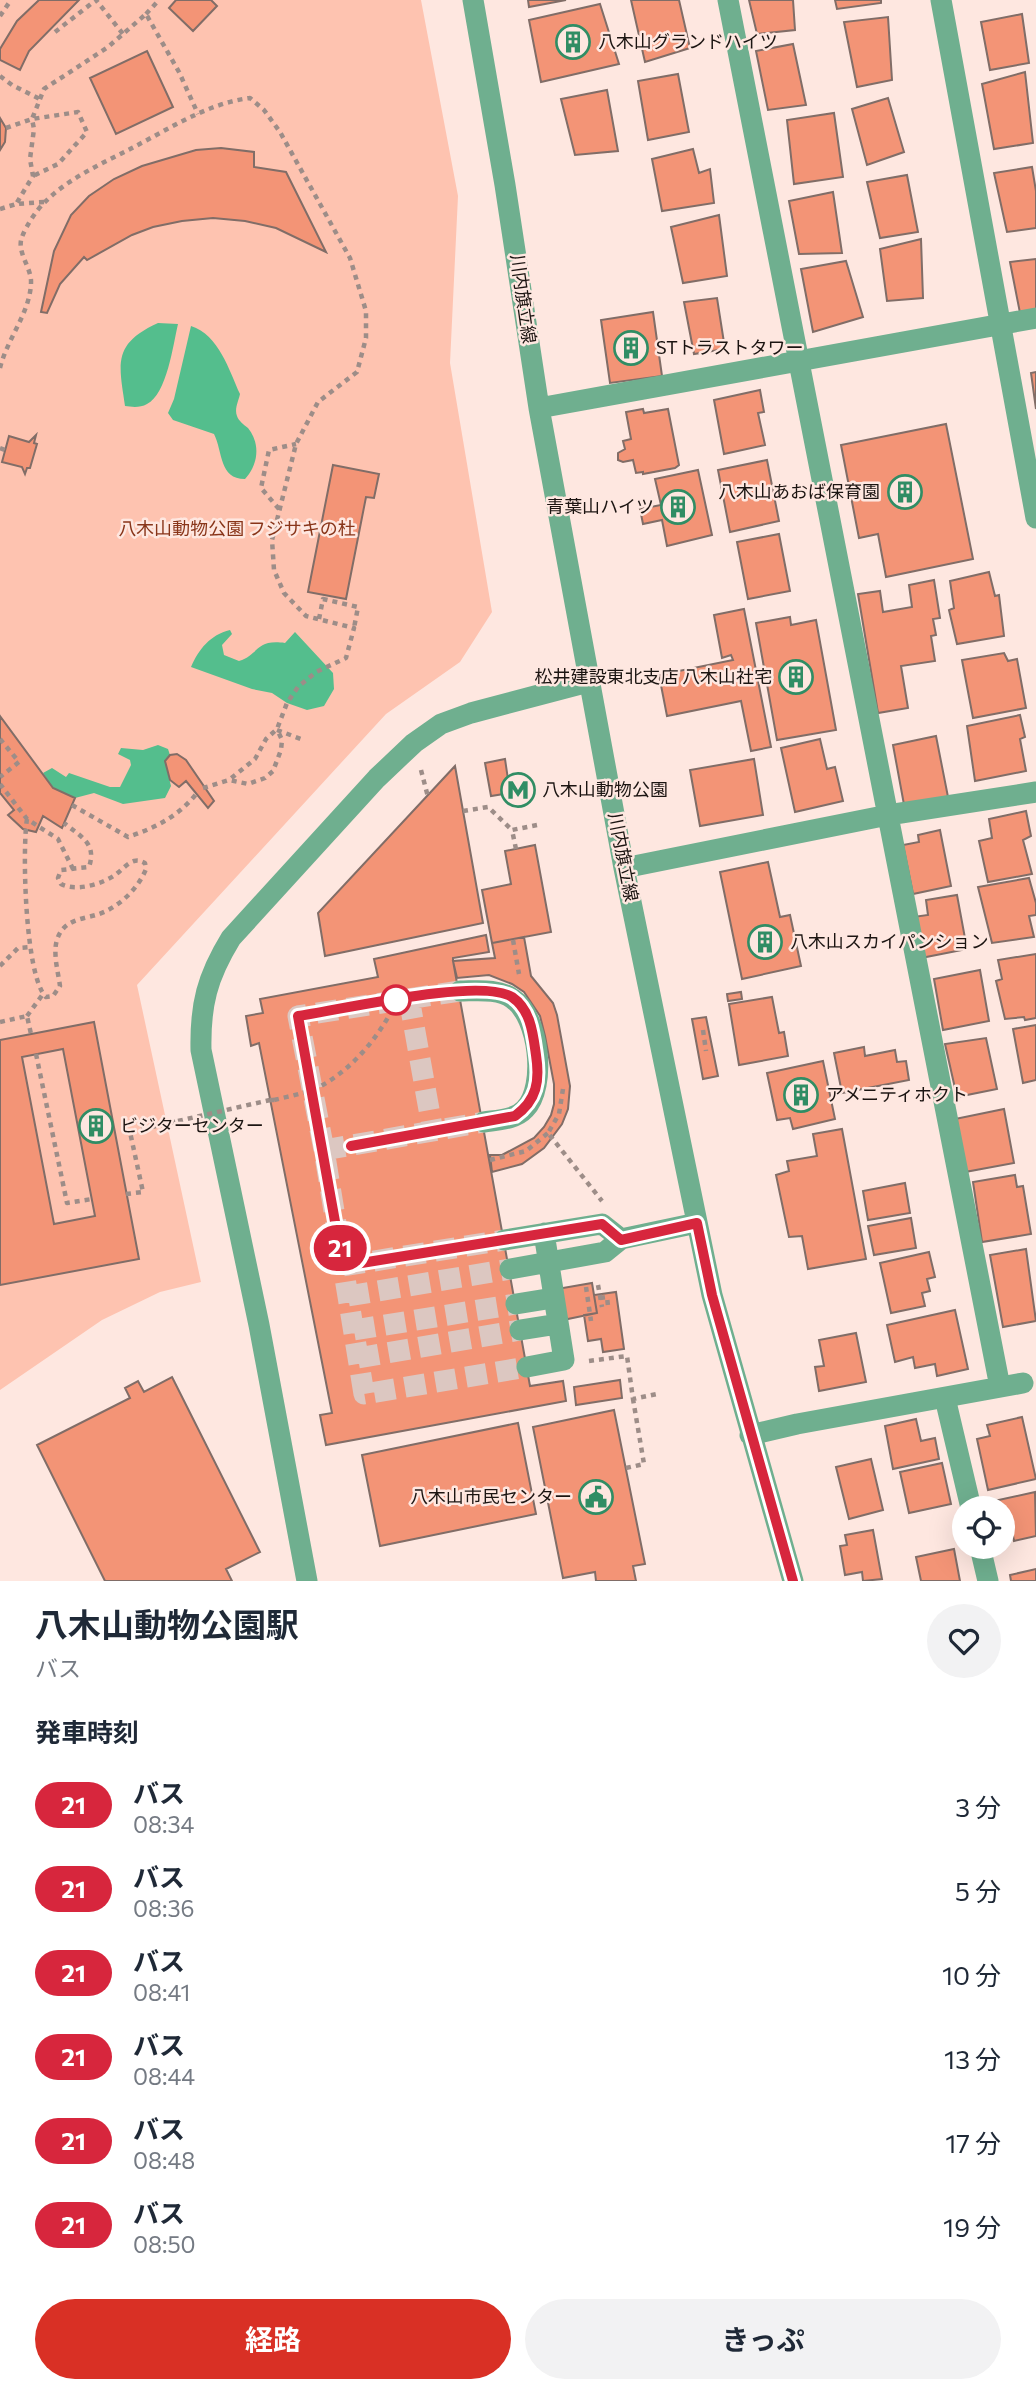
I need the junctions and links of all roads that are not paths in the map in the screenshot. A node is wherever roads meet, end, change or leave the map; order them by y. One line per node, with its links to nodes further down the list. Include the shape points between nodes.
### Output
1 (473, 0): 7 (street, 川内旗立線)
2 (728, 0): 6 (street)
3 (941, 0): 5 (street)
4 (1036, 318): 5 (street)
5 (1000, 324): 6 (street); 8 (street)
6 (798, 362): 7 (street); 11 (street)
7 (539, 408): 9 (street, 川内旗立線)
8 (1036, 519)
9 (589, 682): 12 (street, 川内旗立線); 32 (street, via 461,716 414,743 231,938 204,995 201,1050)
10 (1036, 792): 11 (street)
11 (888, 815): 12 (street); 27 (street)
12 (624, 868): 15 (street, 川内旗立線)
13 (460, 991): 14 (street, via 495,992 512,998 532,1027 539,1074 536,1094 515,1116)
14 (484, 1122)
15 (697, 1223): 18 (street); 29 (street, 川内旗立線)
16 (544, 1233): 17 (street); 18 (street, via 602,1224); 19 (street)
17 (504, 1240)
18 (621, 1240): 19 (street, via 605,1252)
19 (548, 1263): 20 (street); 21 (street)
20 (510, 1269)
21 (553, 1298): 22 (street); 23 (street)
22 (516, 1304)
23 (558, 1324): 24 (street); 25 (street, via 564,1360)
24 (520, 1330)
25 (527, 1367)
26 (1023, 1382): 27 (street)
27 (1000, 1387): 28 (street)
28 (945, 1398): 29 (street); 30 (street)
29 (750, 1435): 33 (street, 川内旗立線)
30 (968, 1496)
31 (983, 1559): 34 (street)
32 (307, 1581)
33 (793, 1581)
34 (988, 1581)

